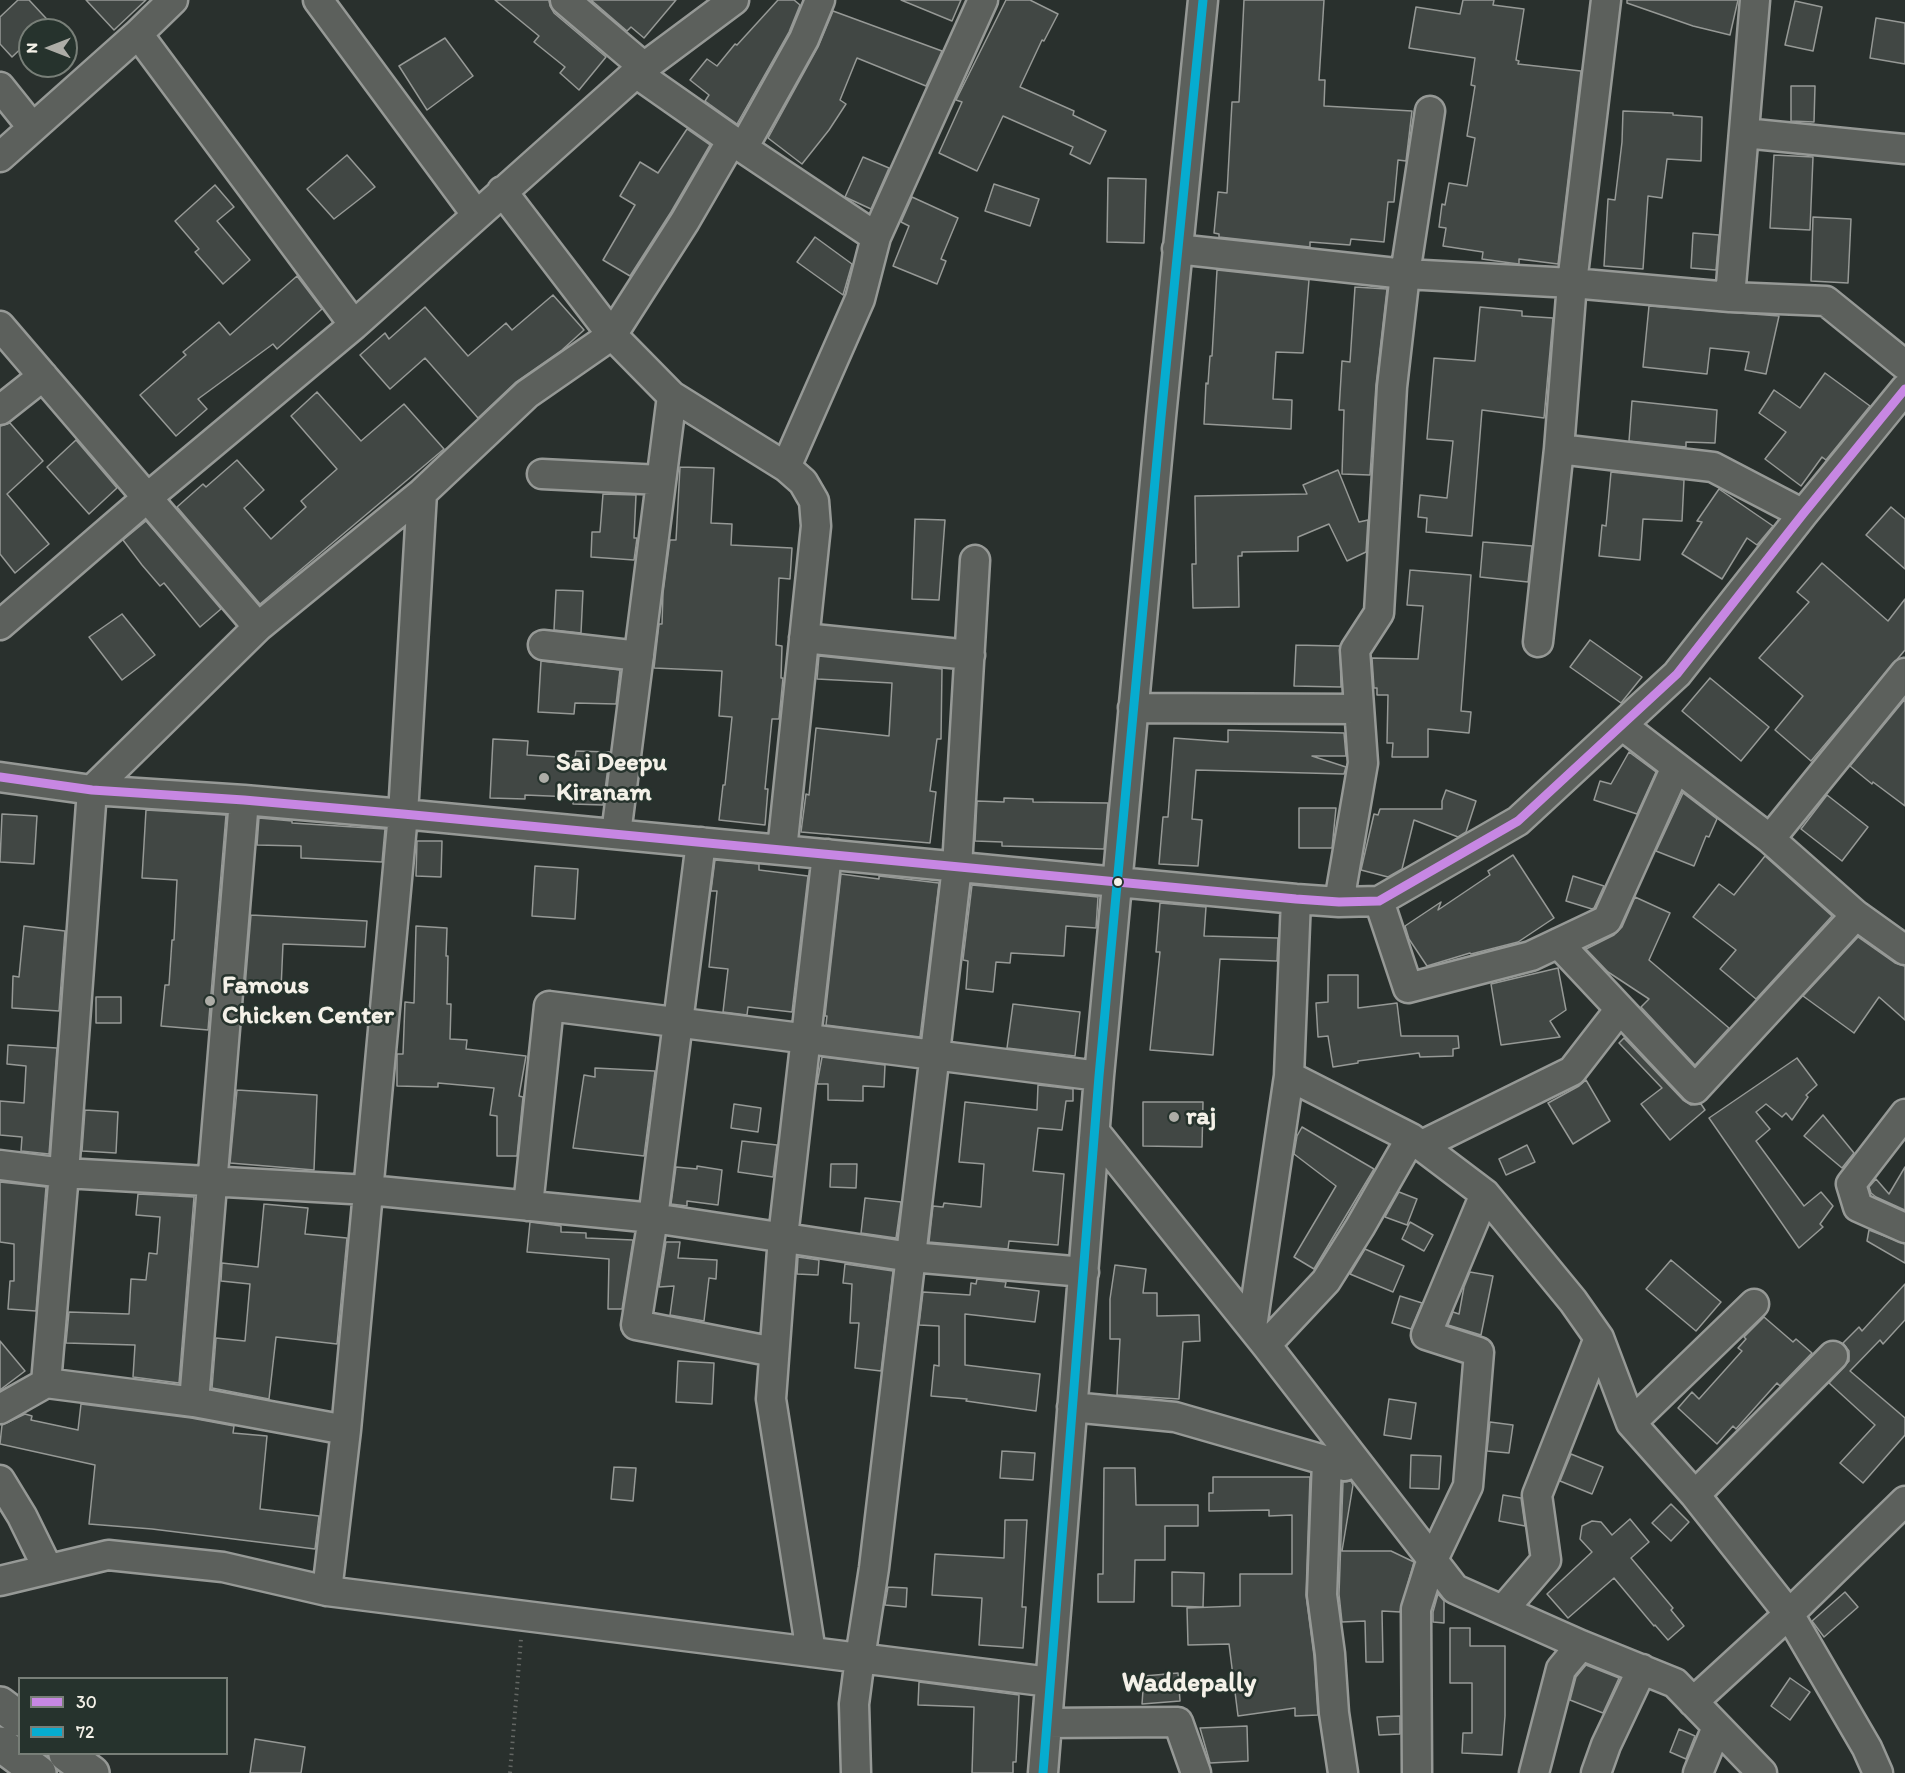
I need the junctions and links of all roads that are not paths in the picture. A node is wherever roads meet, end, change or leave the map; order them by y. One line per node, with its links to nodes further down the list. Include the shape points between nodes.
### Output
1 (173, 0): 10 (street)
2 (318, 0): 20 (street)
3 (566, 0): 11 (street)
4 (734, 0): 11 (street)
5 (820, 0): 16 (street, via 804,39)
6 (983, 0): 21 (street)
7 (1203, 0): 22 (street)
8 (1606, 0): 24 (street)
9 (1755, 0): 15 (street)
10 (138, 34): 14 (street); 26 (street)
11 (640, 70): 16 (street); 19 (street)
12 (0, 87): 14 (street)
13 (1430, 111): 23 (street)
14 (32, 127): 18 (street)
15 (1744, 133): 17 (street); 25 (street)
16 (737, 144): 21 (street); 28 (street)
17 (1905, 149)
18 (0, 157)
19 (502, 191): 20 (street); 28 (street)
20 (476, 214): 26 (street)
21 (876, 237): 35 (street, via 860,299)
22 (1177, 249): 23 (street); 50 (street)
23 (1405, 274): 24 (street); 51 (street, via 1392,387 1379,613 1355,650)
24 (1572, 283): 25 (street); 34 (street)
25 (1730, 297): 29 (street, via 1826,301)
26 (354, 325): 39 (street)
27 (0, 326): 30 (street)
28 (612, 334): 32 (street); 38 (street, via 527,394)
29 (1905, 365)
30 (42, 376): 33 (street); 39 (street)
31 (1905, 389): 40 (street)
32 (672, 396): 35 (street); 37 (street)
33 (0, 410)
34 (1559, 449): 40 (street, via 1713,467); 45 (street)
35 (786, 467): 44 (street, via 803,482 814,501 816,526)
36 (542, 474): 37 (street)
37 (661, 480): 48 (street)
38 (422, 494): 43 (street); 57 (street)
39 (147, 498): 42 (street); 43 (street)
40 (1803, 514): 52 (street, via 1677,674)
41 (975, 560): 47 (street)
42 (0, 625)
43 (258, 627): 55 (street)
44 (804, 638): 47 (street); 61 (street)
45 (1538, 642)
46 (543, 645): 48 (street)
47 (970, 655): 63 (street)
48 (639, 656): 58 (street)
49 (1905, 673): 59 (street)
50 (1133, 708): 51 (street); 64 (street)
51 (1359, 709): 67 (street, via 1363,763)
52 (1623, 726): 53 (street); 66 (street, via 1518,821)
53 (1676, 767): 59 (street); 69 (street, via 1607,920)
54 (0, 777): 55 (street)
55 (92, 790): 56 (street); 81 (street)
56 (244, 800): 57 (street); 82 (street)
57 (403, 814): 58 (street); 83 (street)
58 (616, 834): 60 (street)
59 (1770, 839): 68 (street)
60 (701, 842): 61 (street); 72 (street)
61 (782, 850): 62 (street)
62 (827, 854): 63 (street); 73 (street)
63 (957, 867): 64 (street); 74 (street)
64 (1118, 882): 65 (street); 75 (street)
65 (1296, 899): 67 (street); 76 (street)
66 (1379, 901): 67 (street); 69 (street, via 1408,987 1532,956)
67 (1339, 902)
68 (1856, 915): 70 (street); 71 (street, via 1695,1089)
69 (1558, 943): 71 (street)
70 (1905, 950)
71 (1620, 1009): 79 (street, via 1572,1071)
72 (678, 1022): 73 (street); 85 (street, via 549,1006); 86 (street)
73 (806, 1039): 74 (street); 88 (street)
74 (934, 1055): 75 (street); 89 (street)
75 (1099, 1076): 78 (street)
76 (1288, 1076): 79 (street); 92 (street)
77 (1905, 1114): 87 (street, via 1851,1184 1858,1207)
78 (1096, 1133): 90 (street); 92 (street)
79 (1416, 1141): 84 (street); 92 (street, via 1326,1281)
80 (0, 1165): 81 (street)
81 (64, 1173): 82 (street); 96 (street)
82 (212, 1180): 83 (street); 97 (street)
83 (369, 1190): 85 (street); 101 (street)
84 (1485, 1194): 93 (street); 107 (street, via 1426,1335 1479,1352 1468,1486)
85 (528, 1206): 86 (street)
86 (653, 1218): 88 (street); 94 (street, via 636,1325)
87 (1905, 1228)
88 (783, 1237): 89 (street); 94 (street)
89 (911, 1257): 90 (street); 115 (street)
90 (1084, 1272): 98 (street)
91 (1754, 1304): 100 (street)
92 (1259, 1336): 103 (street)
93 (1599, 1338): 100 (street); 111 (street, via 1537,1495 1546,1560)
94 (774, 1352): 114 (street, via 771,1400)
95 (1833, 1356): 105 (street)
96 (46, 1383): 97 (street); 99 (street)
97 (194, 1402): 101 (street)
98 (1072, 1407): 102 (street, via 1175,1417); 117 (street)
99 (0, 1409)
100 (1630, 1423): 105 (street)
101 (346, 1430): 110 (street)
102 (1327, 1461): 103 (street); 130 (street, via 1322,1595)
103 (1363, 1471): 107 (street)
104 (0, 1480): 108 (street)
105 (1695, 1495): 112 (street)
106 (1905, 1501): 112 (street)
107 (1433, 1561): 111 (street, via 1455,1589); 131 (street, via 1416,1609)
108 (48, 1569): 109 (street); 110 (street, via 108,1555 223,1567)
109 (0, 1581)
110 (327, 1590): 114 (street)
111 (1503, 1610): 113 (street)
112 (1789, 1614): 118 (street); 136 (street)
113 (1581, 1645): 116 (street); 132 (street, via 1561,1668)
114 (811, 1652): 115 (street)
115 (860, 1658): 117 (street); 127 (street, via 854,1704)
116 (1642, 1669): 118 (street, via 1675,1683); 133 (street)
117 (1050, 1682): 121 (street)
118 (1693, 1702): 122 (street)
119 (0, 1704): 120 (main road)
120 (18, 1718)
121 (1047, 1723): 128 (street); 129 (street, via 1178,1722)
122 (1717, 1727): 134 (street); 135 (street)
123 (0, 1744): 125 (main road)
124 (67, 1755): 126 (main road)
125 (39, 1773)
126 (92, 1773)
127 (856, 1773)
128 (1043, 1773)
129 (1196, 1773)
130 (1343, 1773)
131 (1417, 1773)
132 (1534, 1773)
133 (1596, 1773)
134 (1698, 1773)
135 (1761, 1773)
136 (1878, 1773)

